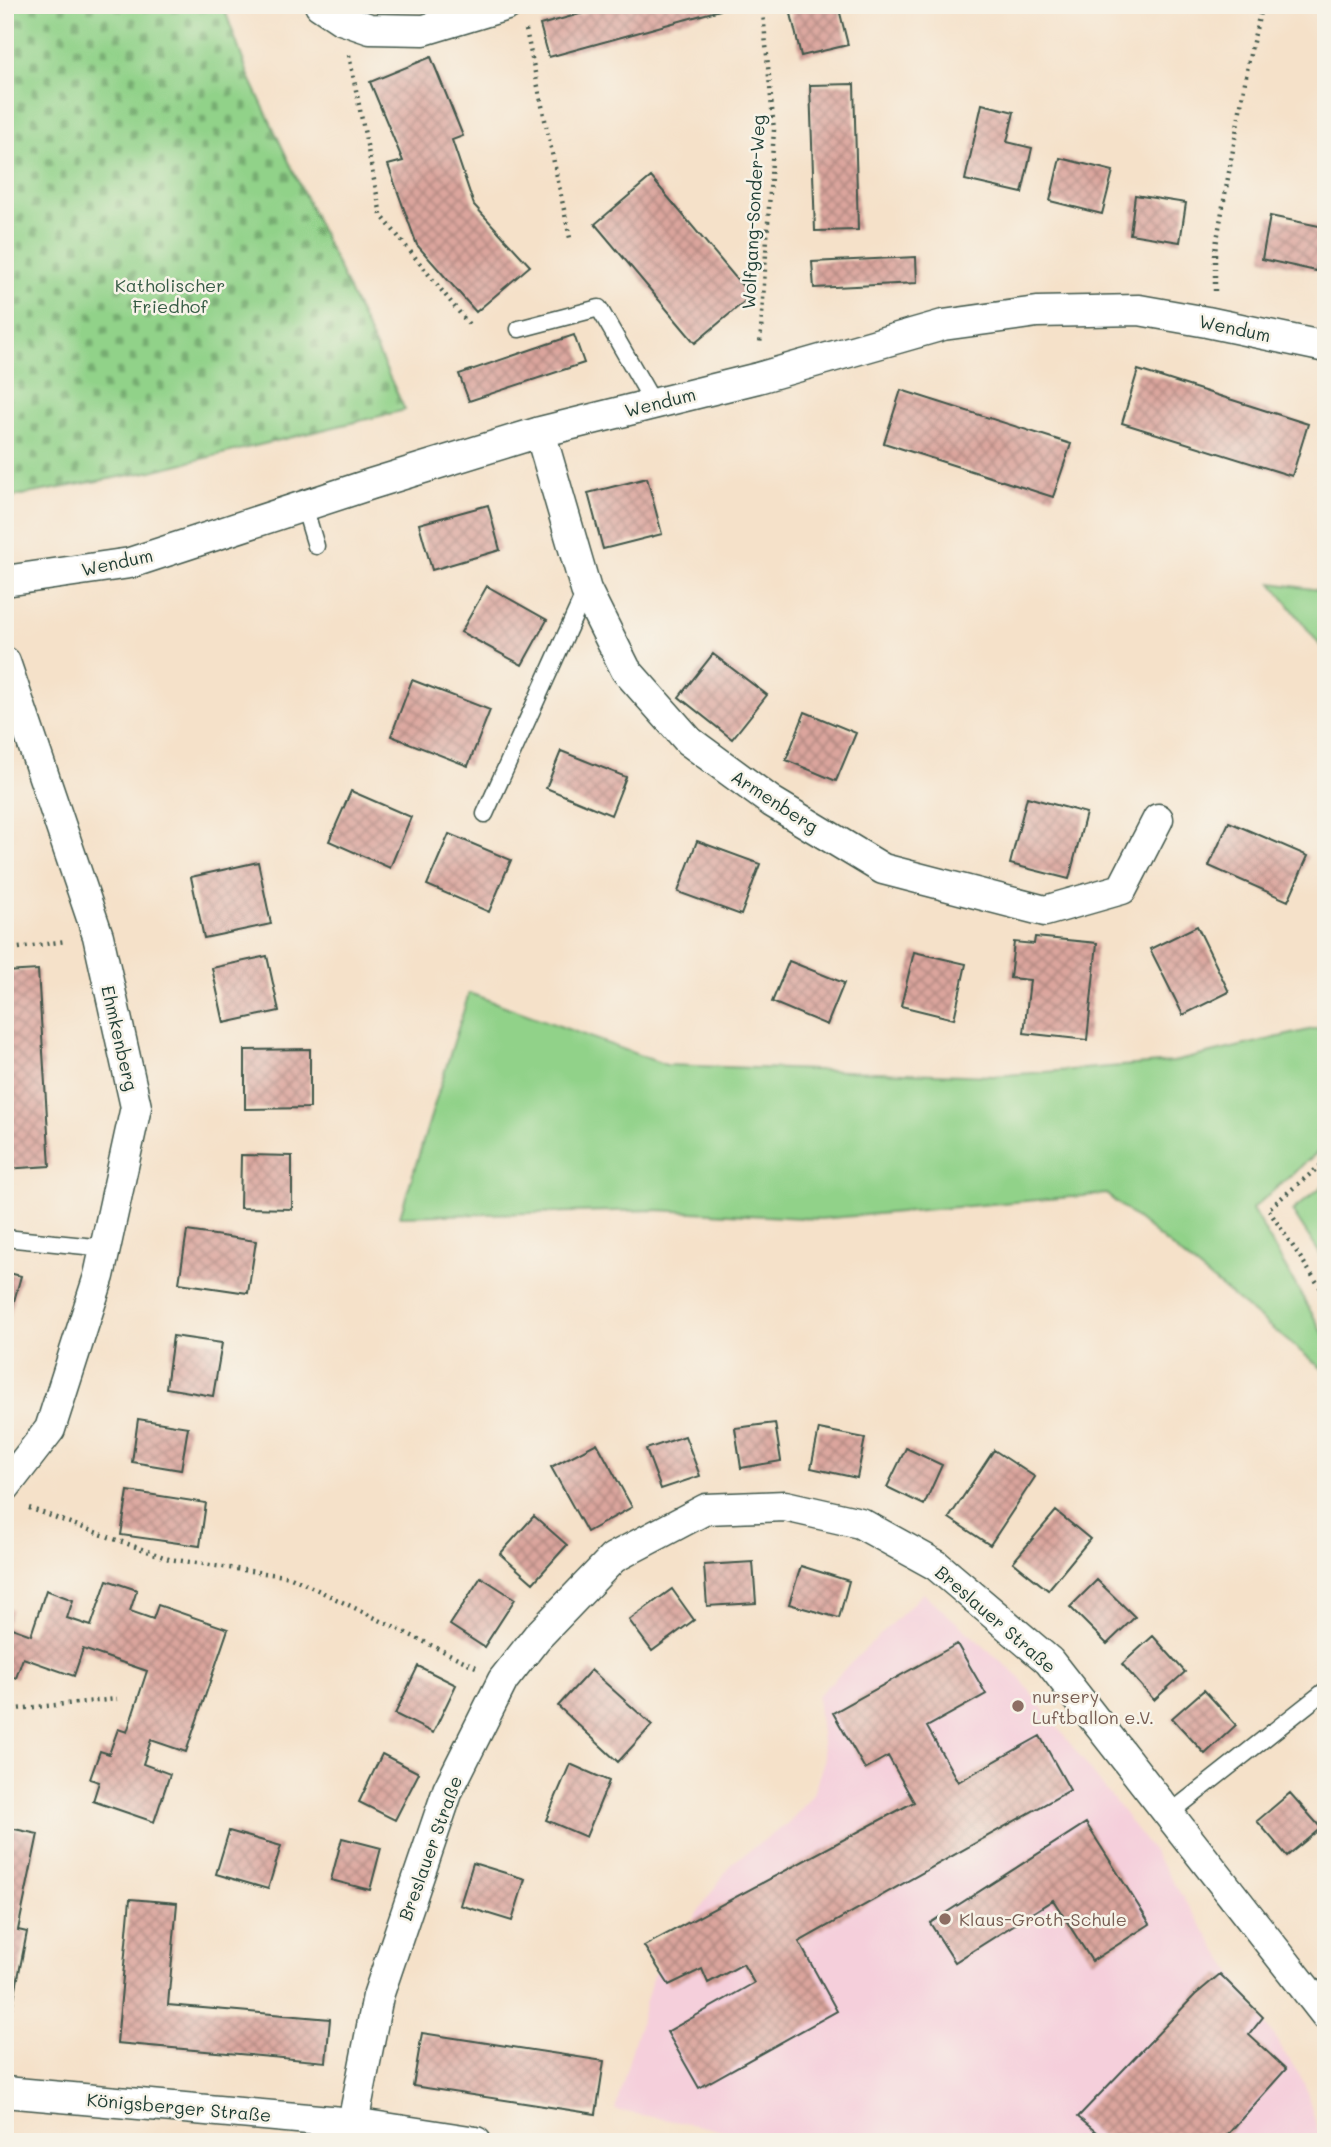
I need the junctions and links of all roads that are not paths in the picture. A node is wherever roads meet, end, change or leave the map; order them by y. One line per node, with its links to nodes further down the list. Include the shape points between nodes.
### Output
1 (331, 12): 2 (street, via 370,29 424,30)
2 (515, 12)
3 (519, 329): 5 (lane, via 599,308)
4 (1326, 347): 5 (street, Wendum, via 1139,310 1037,312 943,325)
5 (654, 404): 6 (street, Wendum)
6 (540, 432): 7 (street, Wendum); 10 (street, Armenberg)
7 (304, 506): 8 (lane); 9 (street, Wendum, via 130,564)
8 (316, 547)
9 (5, 581)
10 (586, 590): 12 (lane); 13 (street, Armenberg, via 626,670 689,741 772,802 883,869 1045,911 1122,889)
11 (5, 662): 15 (street, Ehmkenberg, via 98,936 136,1107)
12 (485, 814)
13 (1158, 819)
14 (5, 1238): 15 (lane)
15 (105, 1248): 16 (street, Ehmkenberg, via 50,1429)
16 (12, 1496)
17 (1326, 1690): 18 (lane)
18 (1169, 1814): 19 (street, Breslauer Straße); 21 (street, Breslauer Straße, via 1049,1661 936,1565 860,1523 785,1506 706,1509 613,1558 537,1637 503,1680 448,1790 378,1996)
19 (1326, 2015)
20 (5, 2092): 21 (street, Königsberger Straße)
21 (353, 2123): 22 (street, Königsberger Straße)
22 (445, 2139): 23 (street, Königsberger Straße)
23 (476, 2142)

